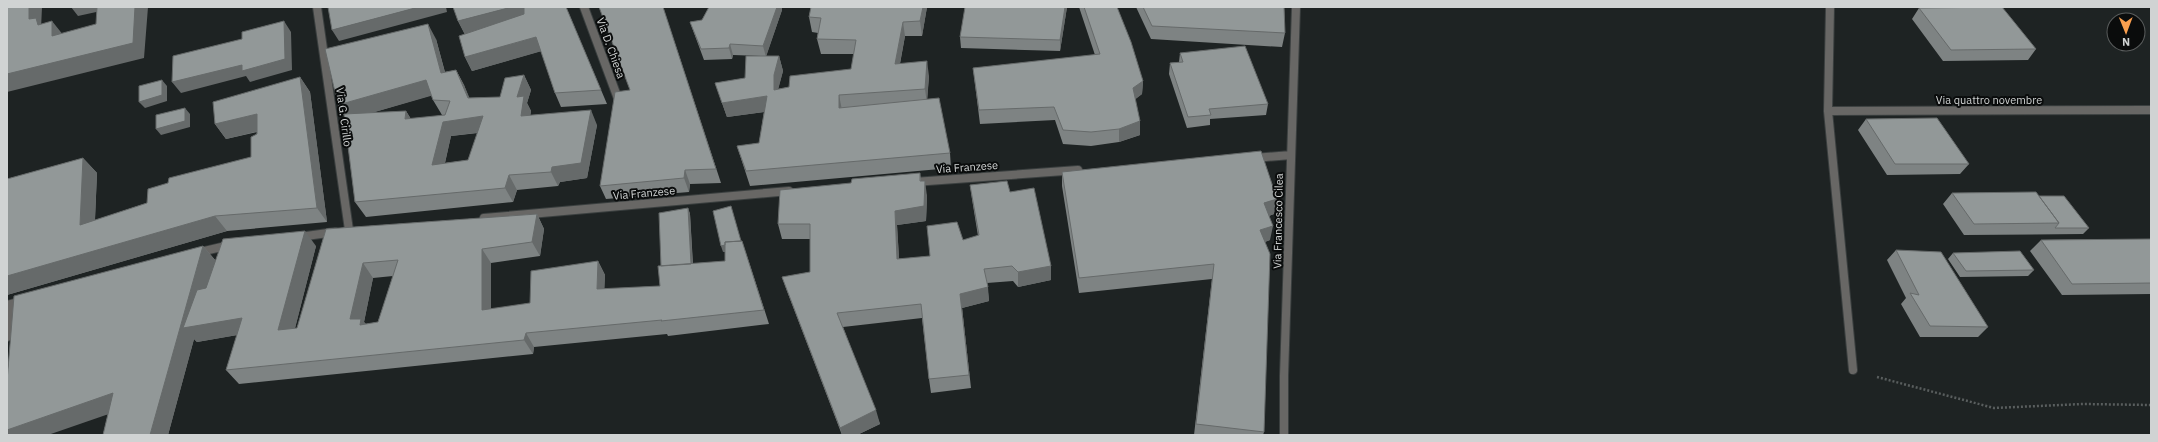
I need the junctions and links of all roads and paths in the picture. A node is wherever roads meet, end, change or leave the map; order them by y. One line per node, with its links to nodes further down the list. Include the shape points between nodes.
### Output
1 (317, 7): 14 (street, Via G. Cirillo, via 353,230)
2 (584, 7): 5 (street, Via D. Chiesa)
3 (1296, 7): 8 (street, Via Francesco Cilea)
4 (1830, 7): 7 (street)
5 (617, 96)
6 (2151, 110): 7 (street, Via quattro novembre)
7 (1828, 111): 20 (street)
8 (1291, 155): 9 (street); 22 (street, Via Francesco Cilea, via 1283,389)
9 (1243, 158)
10 (1084, 170): 11 (street, Via Franzese)
11 (909, 183)
12 (798, 191): 13 (street, Via Franzese)
13 (475, 219)
14 (294, 237)
15 (238, 244): 16 (street)
16 (185, 257)
17 (34, 298): 18 (street)
18 (9, 304): 19 (street)
19 (7, 337)
20 (1853, 370): 21 (path, via 1994,408 2083,404)
21 (2151, 405)
22 (1284, 435)

